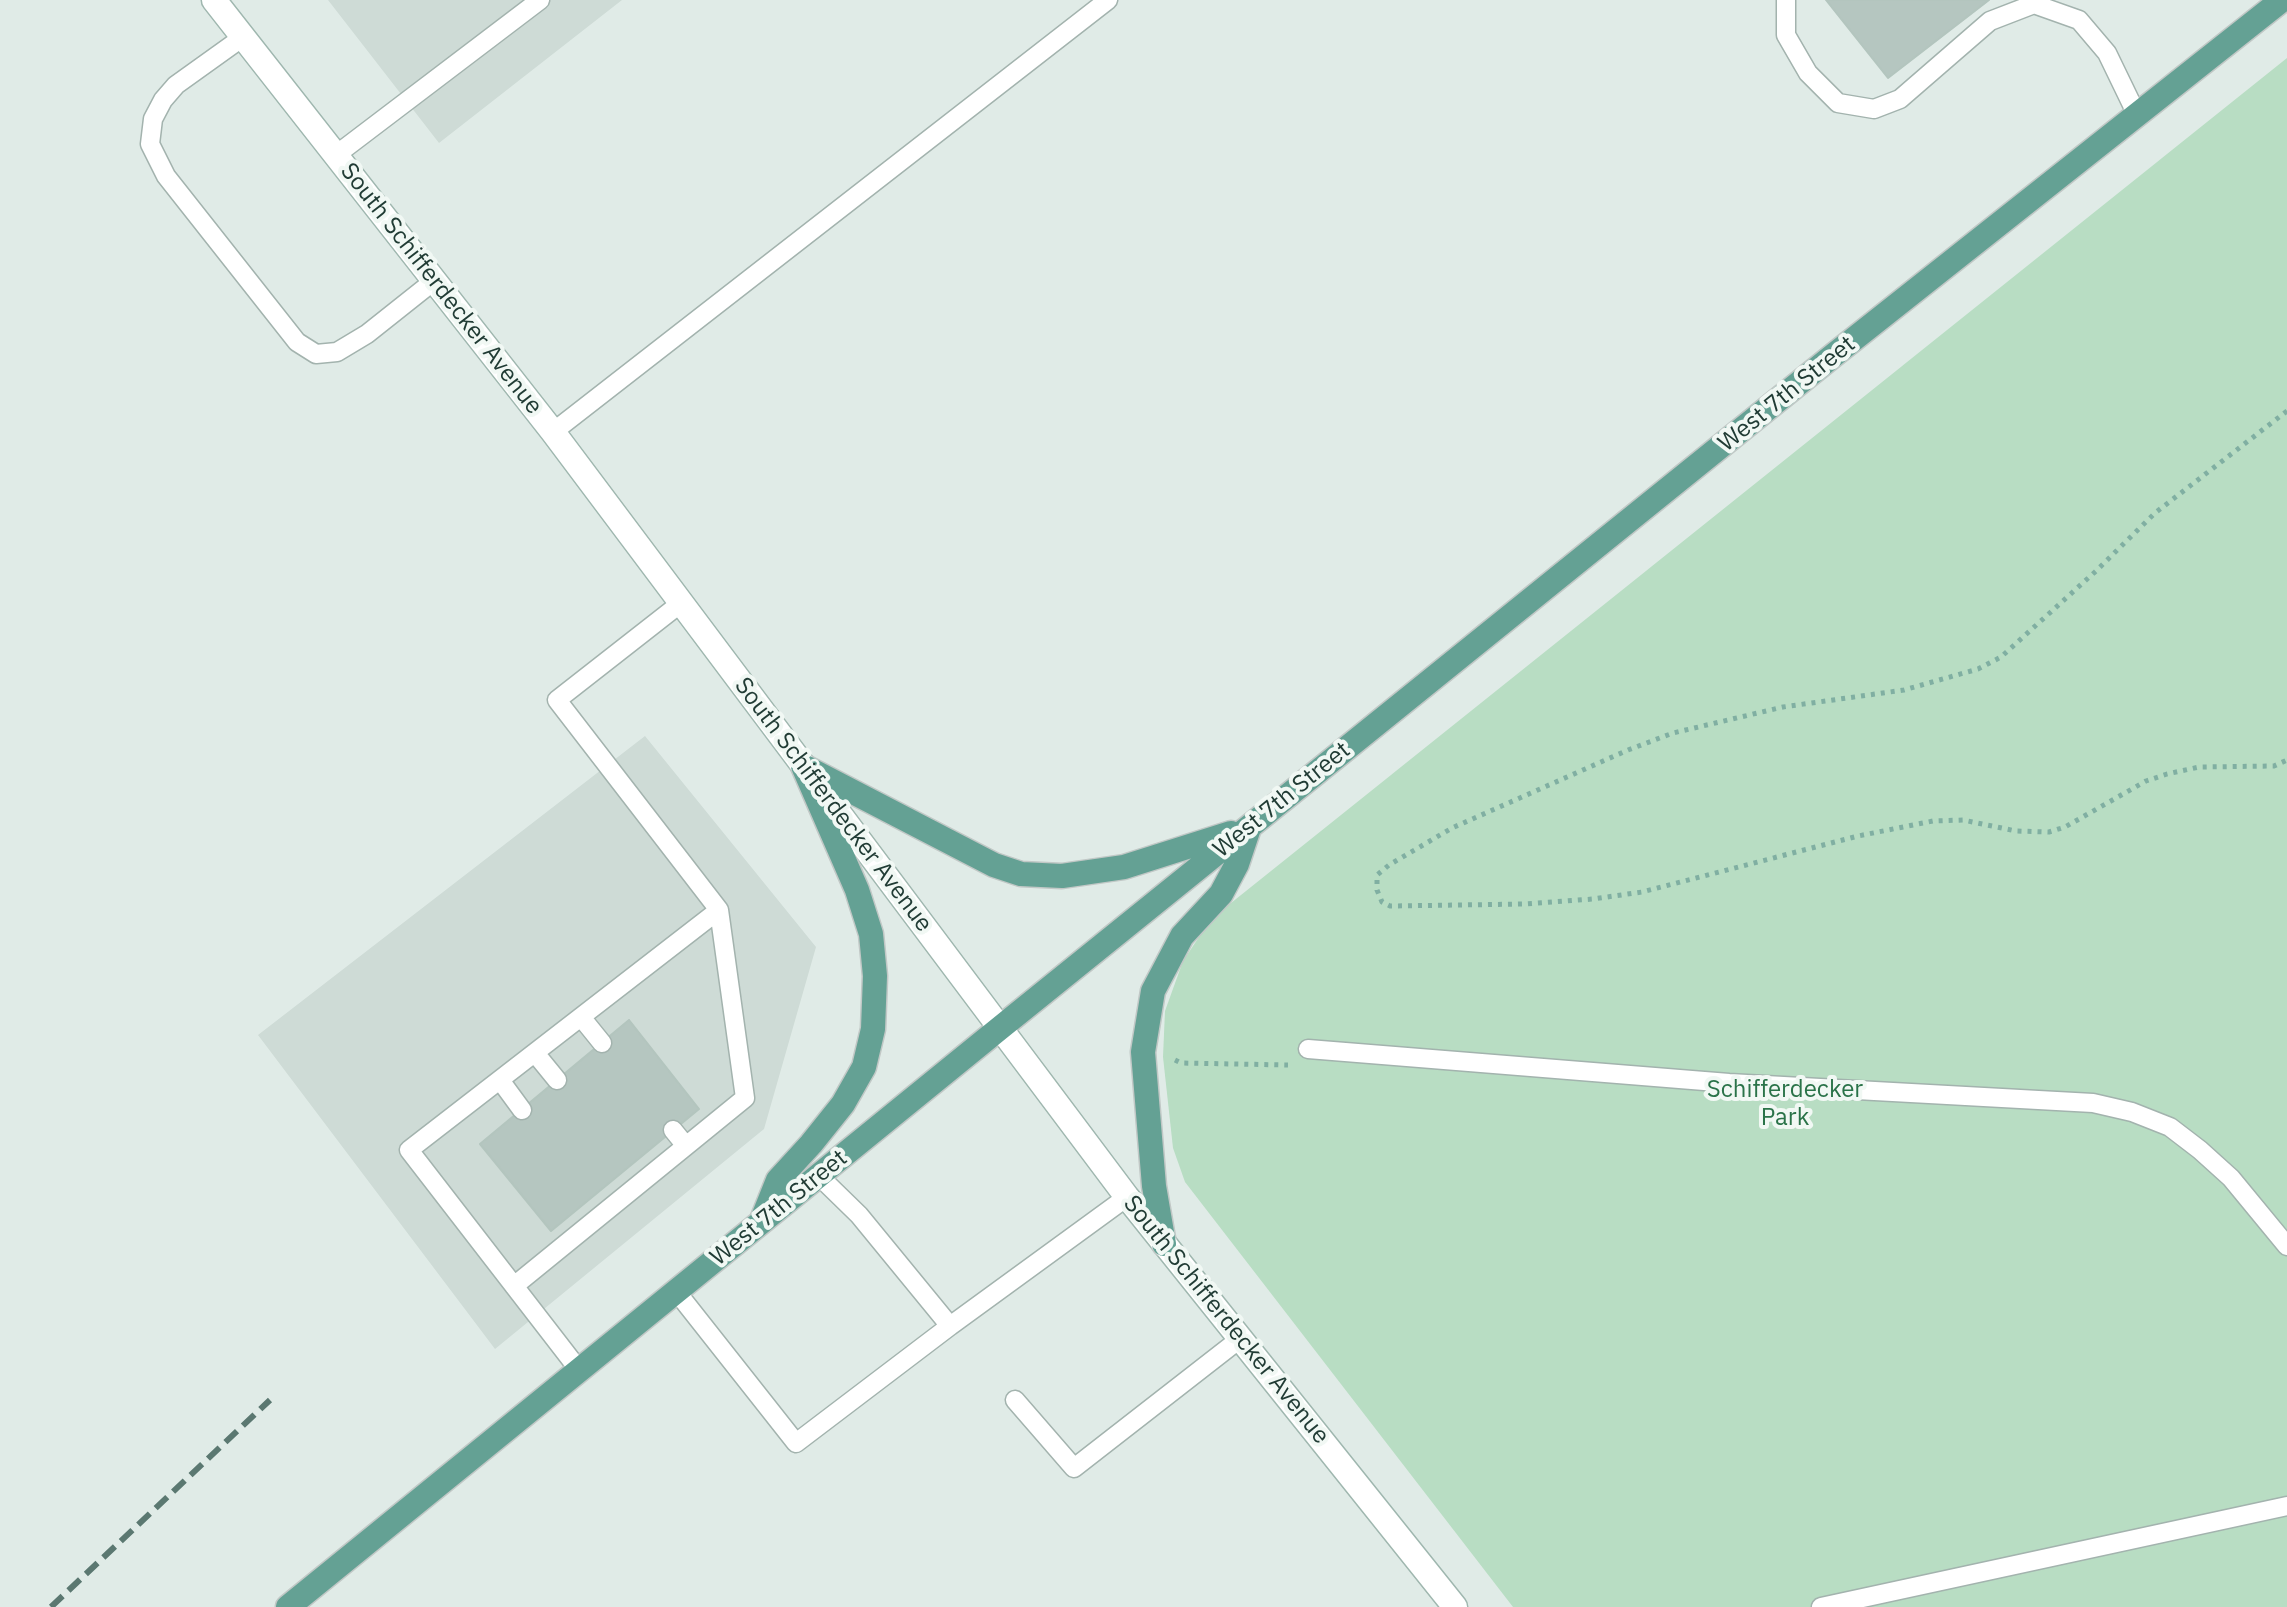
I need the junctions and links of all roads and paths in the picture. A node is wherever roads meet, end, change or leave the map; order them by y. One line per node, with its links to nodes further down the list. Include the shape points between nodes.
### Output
1 (214, 0): 6 (main road, South Schifferdecker Avenue)
2 (540, 0): 8 (lane)
3 (1108, 0): 11 (lane)
4 (1786, 0): 7 (lane, via 1786,35 1808,73 1838,103 1874,109 1900,99 1990,21 2034,4 2079,20 2107,53)
5 (2282, 0): 7 (main road, West 7th Street)
6 (243, 37): 8 (main road, South Schifferdecker Avenue); 9 (lane, via 176,85 153,119 150,144 166,176 297,342 316,354 337,352)
7 (2137, 115): 15 (main road, West 7th Street)
8 (336, 155): 9 (main road, South Schifferdecker Avenue)
9 (435, 280): 11 (main road, South Schifferdecker Avenue)
10 (2287, 411): 13 (path, via 2155,513 2001,657 1904,690 1783,707 1673,733 1452,828 1389,865 1377,875 1377,890 1390,906 1593,899 1642,892 1933,821 2049,832 2167,774 2199,767 2274,766)
11 (553, 432): 12 (main road, South Schifferdecker Avenue)
12 (681, 603): 14 (main road, South Schifferdecker Avenue); 16 (lane, via 557,700)
13 (2287, 760)
14 (803, 766): 15 (main road, via 1021,874 1062,876 1124,867); 18 (main road, South Schifferdecker Avenue); 30 (main road, via 871,934 873,1029 864,1067 843,1104 778,1180)
15 (1249, 827): 18 (main road, West 7th Street); 31 (main road, via 1221,894 1182,936 1153,991 1143,1052)
16 (719, 910): 17 (lane); 27 (lane, via 745,1098)
17 (581, 1017): 19 (lane); 21 (lane)
18 (1000, 1028): 28 (main road, West 7th Street); 29 (main road, South Schifferdecker Avenue)
19 (602, 1043)
20 (1308, 1049): 22 (path, via 1292,1065 1181,1063); 32 (lane, via 1729,1083 2093,1103 2170,1127 2231,1178)
21 (535, 1053): 23 (lane); 24 (lane)
22 (1171, 1055)
23 (500, 1080): 25 (lane); 33 (lane, via 409,1150)
24 (557, 1080)
25 (522, 1110)
26 (673, 1130): 27 (lane)
27 (686, 1146): 33 (lane, via 635,1174 595,1206)
28 (819, 1176): 30 (main road, West 7th Street); 35 (lane, via 859,1215)
29 (1127, 1197): 31 (main road, South Schifferdecker Avenue); 35 (lane)
30 (761, 1223): 34 (main road, West 7th Street)
31 (1164, 1244): 36 (main road, South Schifferdecker Avenue)
32 (2287, 1246)
33 (514, 1286): 37 (lane)
34 (676, 1291): 35 (lane, via 796,1443); 37 (main road, West 7th Street)
35 (950, 1326)
36 (1241, 1338): 38 (lane, via 1074,1468); 41 (main road, South Schifferdecker Avenue)
37 (579, 1370): 40 (main road, West 7th Street)
38 (1015, 1400)
39 (2287, 1506): 42 (lane)
40 (288, 1607)
41 (1455, 1607)
42 (1821, 1607)

